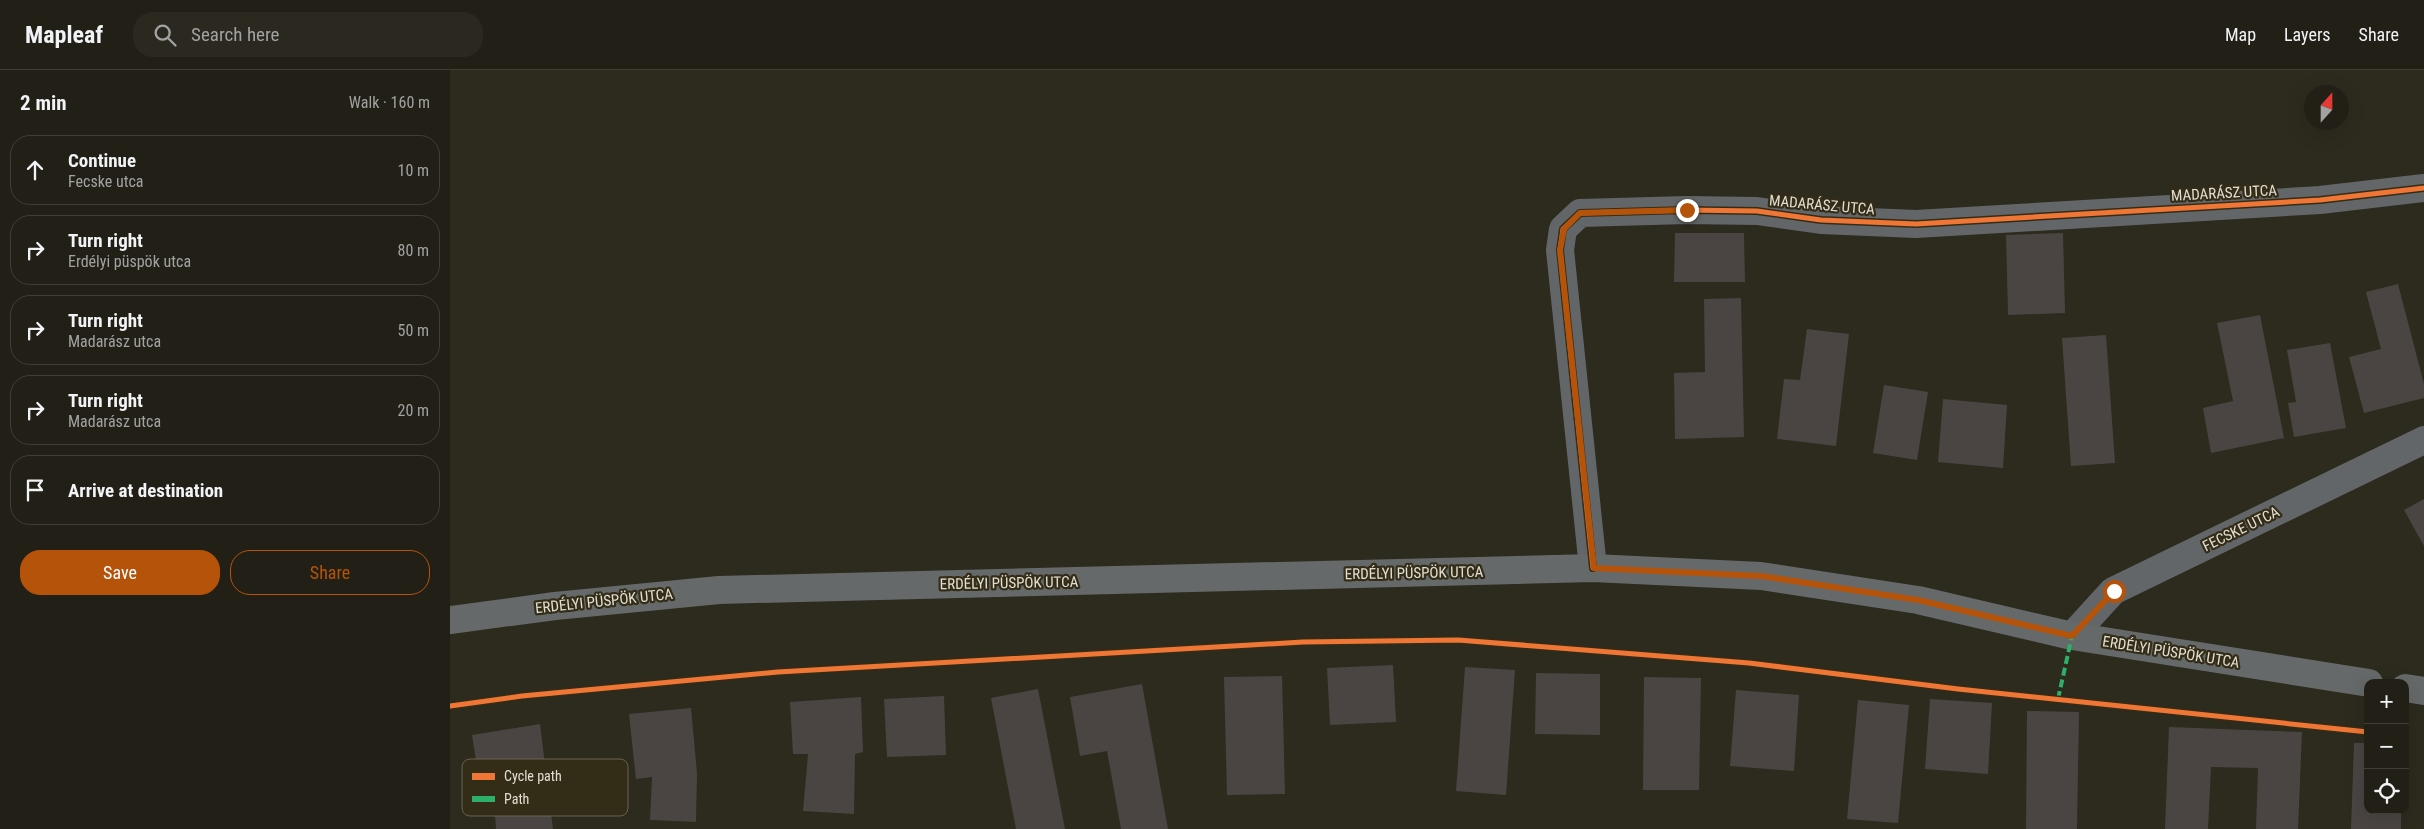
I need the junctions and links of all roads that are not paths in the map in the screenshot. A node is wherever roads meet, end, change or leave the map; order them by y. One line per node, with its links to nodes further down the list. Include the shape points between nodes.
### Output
1 (2424, 188): 3 (street, MADARÁSZ UTCA, via 2320,200 1916,224 1821,220 1757,211 1580,213 1564,229 1560,250)
2 (2424, 440): 5 (street, FECSKE UTCA, via 2114,591)
3 (1594, 568): 4 (main road, ERDÉLYI PÜSPÖK UTCA, via 719,590); 5 (main road, ERDÉLYI PÜSPÖK UTCA, via 1761,576 1918,600)
4 (450, 620)
5 (2072, 636): 6 (main road, ERDÉLYI PÜSPÖK UTCA)
6 (2364, 682)
7 (2409, 689): 8 (main road)
8 (2424, 691)

